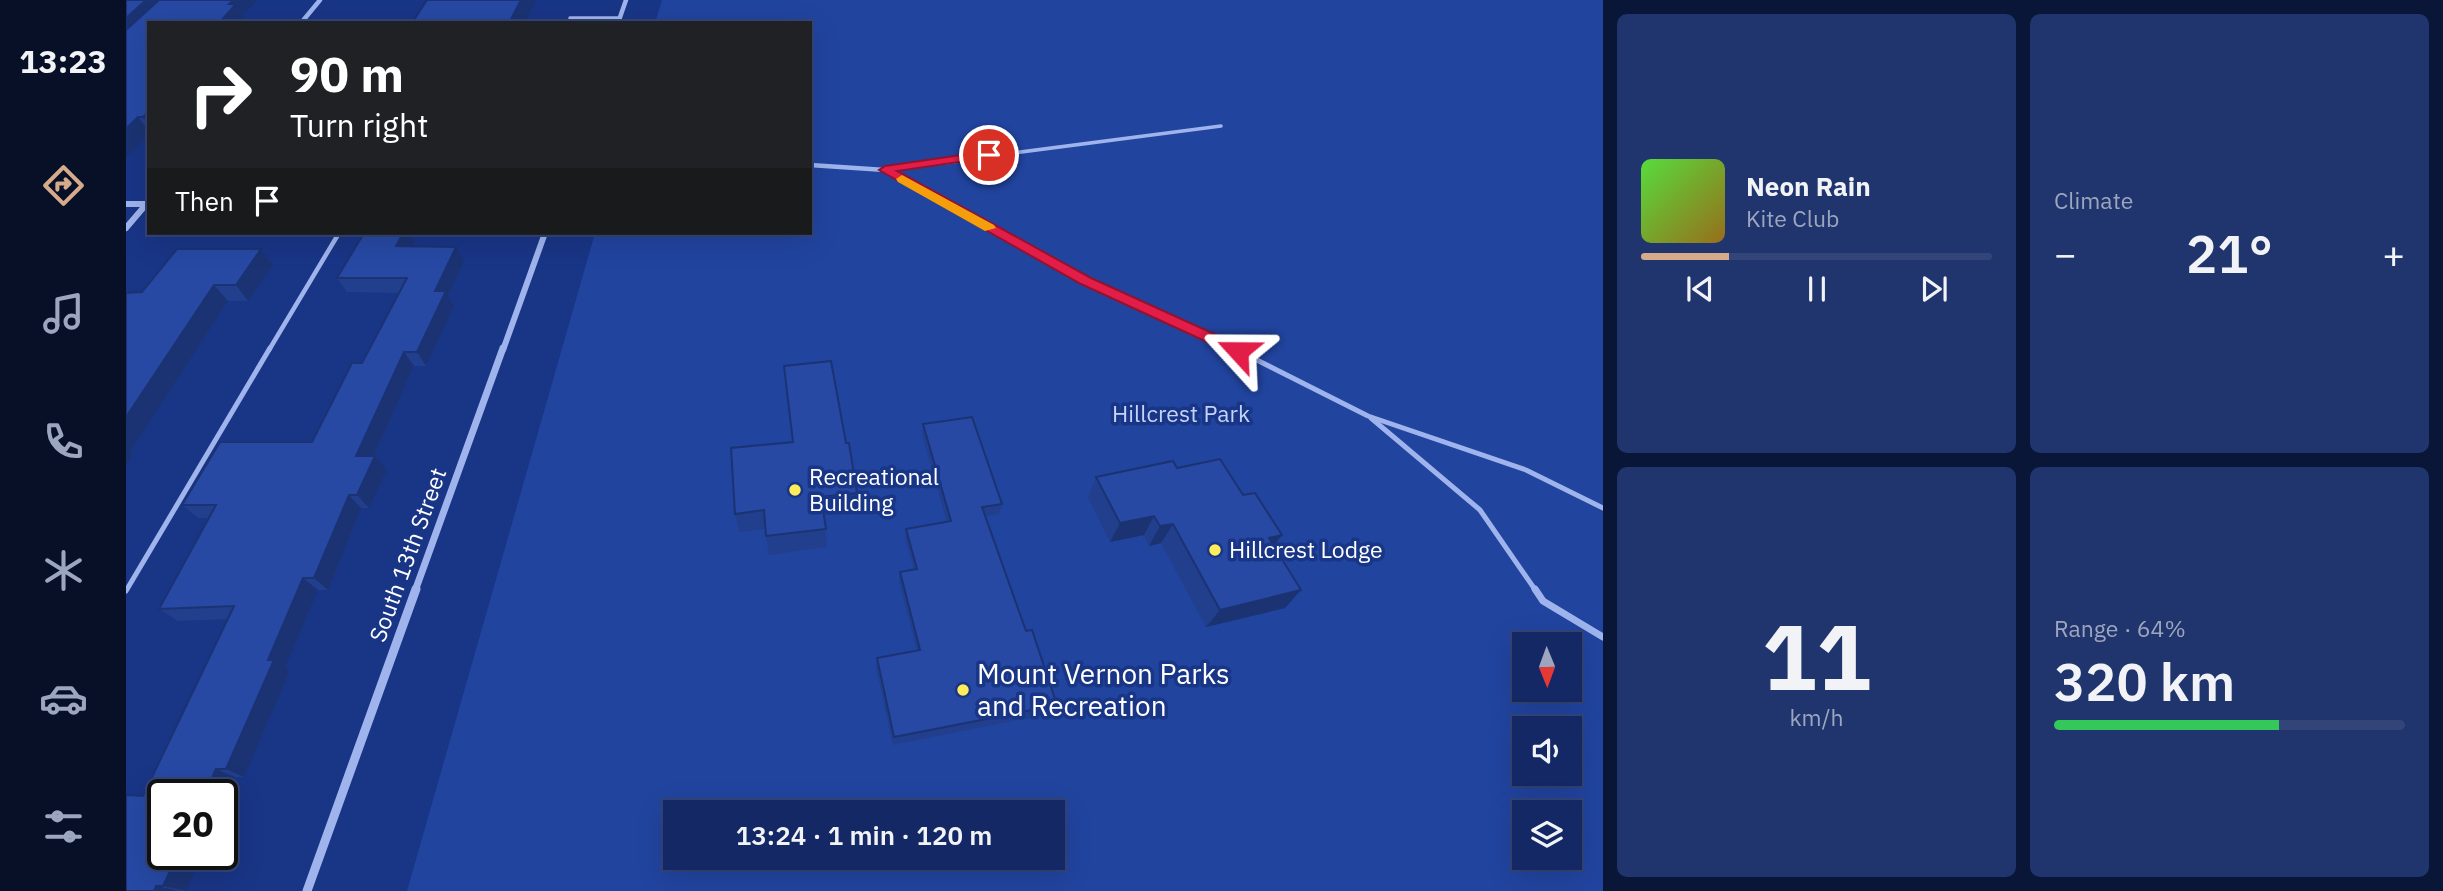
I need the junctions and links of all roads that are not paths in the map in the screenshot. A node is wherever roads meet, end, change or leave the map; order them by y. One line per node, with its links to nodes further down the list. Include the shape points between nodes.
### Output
1 (320, 0): 5 (street)
2 (626, 0): 4 (street)
3 (570, 18): 4 (lane)
4 (619, 20)
5 (303, 21)
6 (1221, 126): 8 (lane)
7 (812, 165): 8 (lane)
8 (885, 170): 15 (lane, via 1086,281)
9 (147, 203): 10 (street)
10 (126, 204)
11 (147, 204): 12 (street)
12 (126, 228)
13 (338, 235): 17 (lane)
14 (544, 235): 19 (street, South 13th Street)
15 (1368, 416): 16 (lane, via 1526,470); 18 (lane, via 1480,510 1543,601)
16 (1603, 508)
17 (126, 591)
18 (1603, 637)
19 (307, 891)

